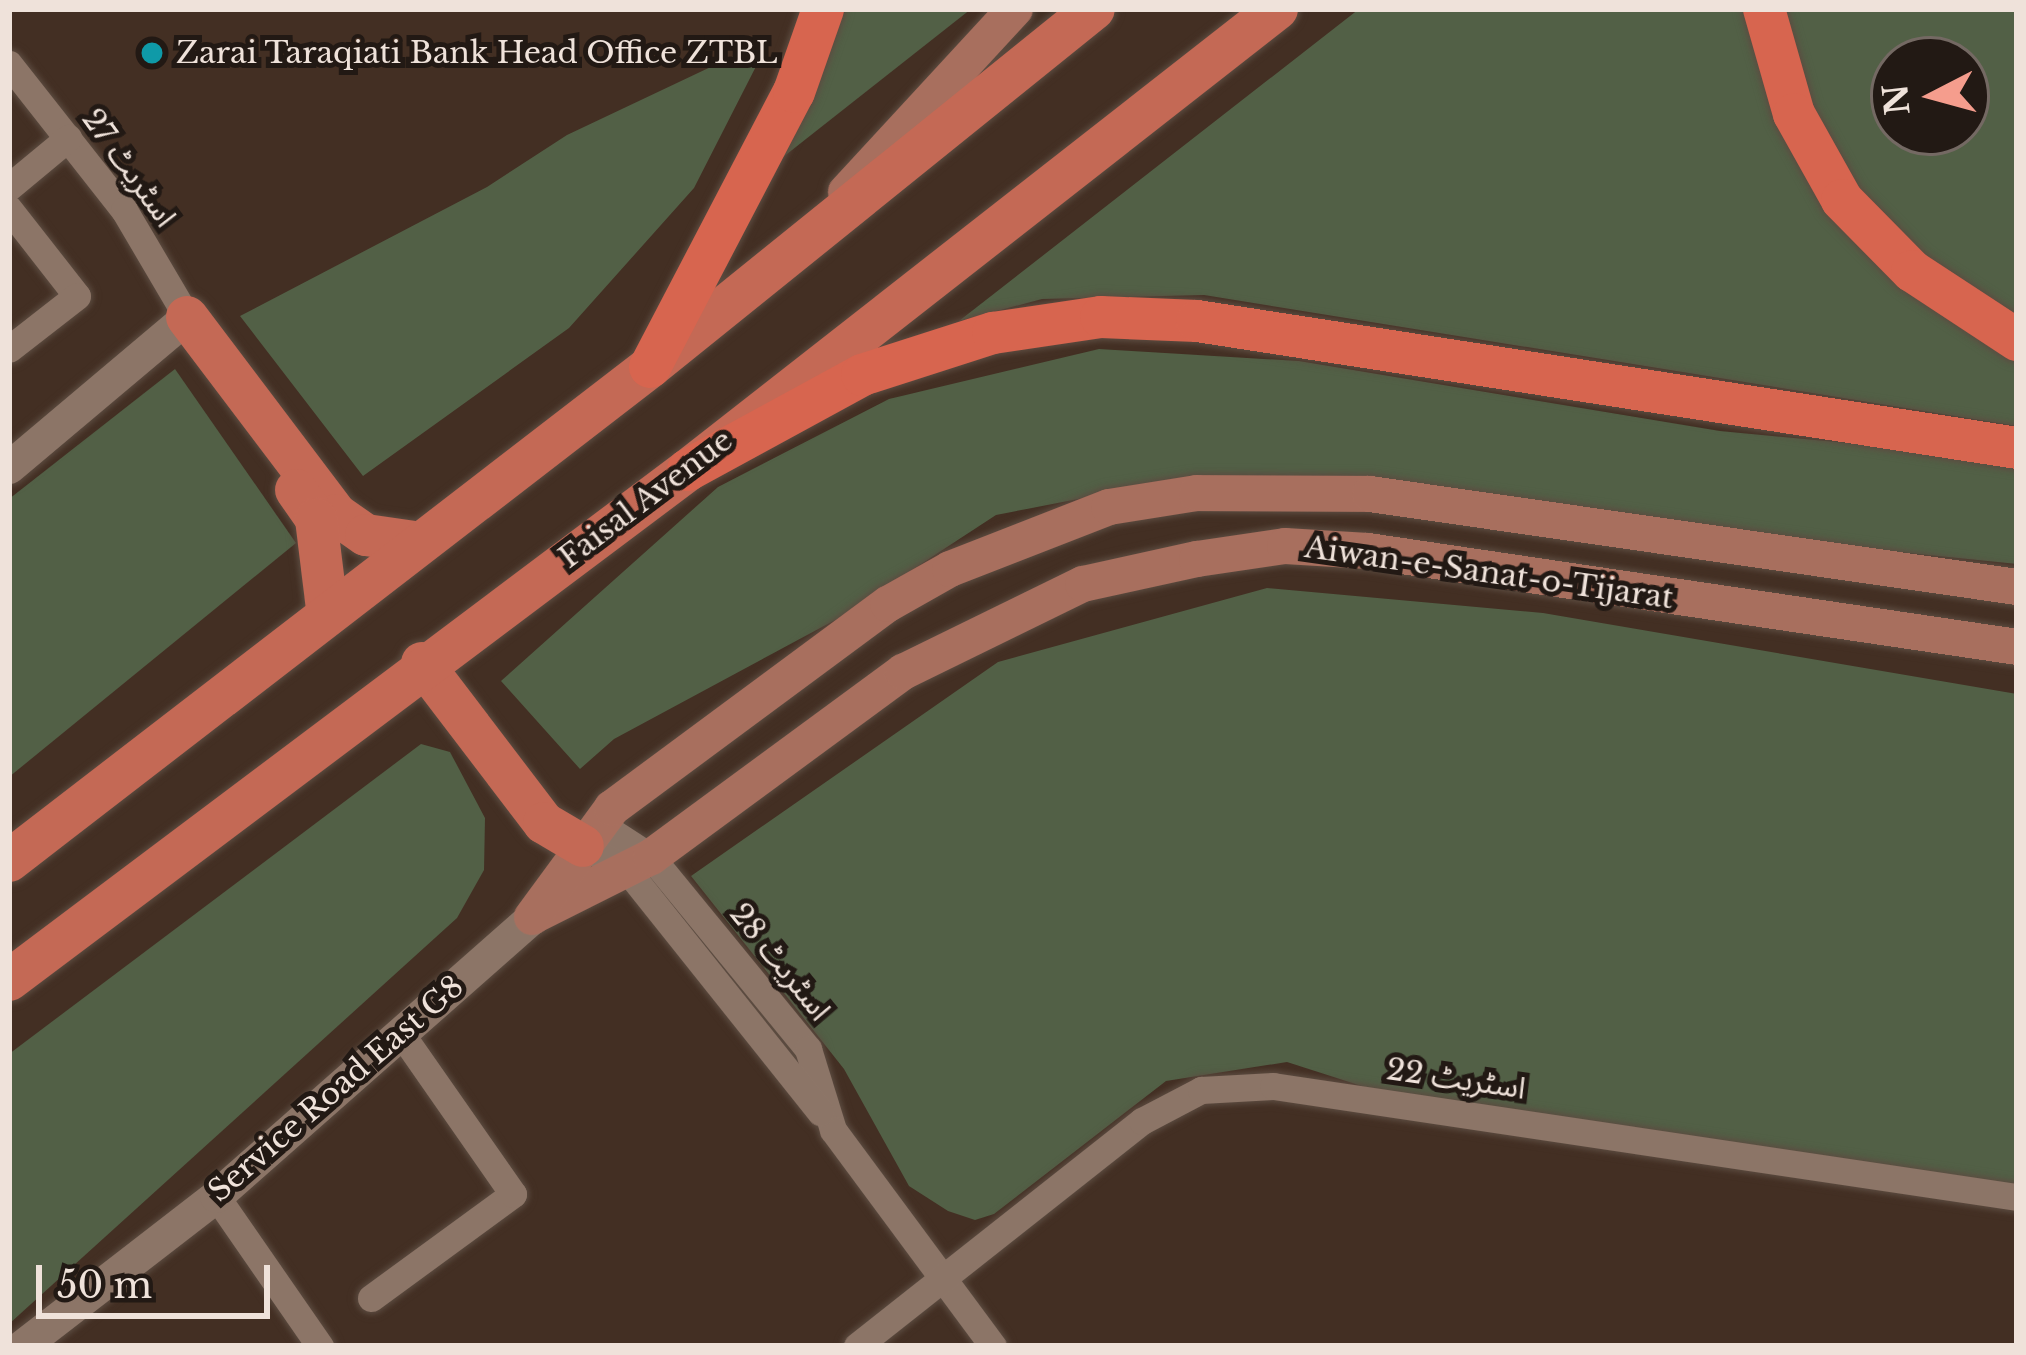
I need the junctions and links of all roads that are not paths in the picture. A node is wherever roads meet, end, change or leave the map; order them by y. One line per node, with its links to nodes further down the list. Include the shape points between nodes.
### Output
1 (823, 9): 14 (highway, via 794,92)
2 (1015, 9): 10 (main road)
3 (1094, 9): 10 (main road)
4 (1277, 9): 17 (main road, Faisal Avenue)
5 (1764, 9): 12 (highway, via 1794,114 1842,200 1912,272)
6 (9, 64): 7 (street, اسٹریٹ 27)
7 (68, 138): 8 (street); 11 (street, اسٹریٹ 27, via 124,210)
8 (9, 187)
9 (9, 209): 13 (street, via 77,296)
10 (806, 234): 14 (main road)
11 (187, 317): 16 (street); 18 (main road, via 338,515 366,535); 20 (main road, via 200,352 316,519)
12 (2017, 340)
13 (9, 349)
14 (650, 367): 18 (main road)
15 (2017, 448): 17 (highway, via 1198,321 1101,317 993,333 862,375)
16 (9, 467)
17 (688, 470): 22 (main road, Faisal Avenue)
18 (414, 542): 20 (main road)
19 (2017, 587): 23 (main road, Aiwan-e-Sanat-o-Tijarat, via 1370,494 1197,494 1109,508 950,569)
20 (327, 609): 26 (main road)
21 (2017, 647): 24 (main road, Aiwan-e-Sanat-o-Tijarat, via 1368,551 1285,546 1082,584 903,672)
22 (422, 663): 25 (main road, via 544,823); 29 (main road, Faisal Avenue)
23 (758, 700): 24 (main road); 25 (main road, Aiwan-e-Sanat-o-Tijarat)
24 (792, 746): 27 (main road, Aiwan-e-Sanat-o-Tijarat)
25 (591, 835): 27 (street); 28 (main road, Aiwan-e-Sanat-o-Tijarat)
26 (9, 861)
27 (639, 864): 28 (main road, Aiwan-e-Sanat-o-Tijarat); 33 (street, اسٹریٹ 28, via 808,1049 833,1130)
28 (532, 916): 30 (street, Service Road East G8)
29 (9, 980)
30 (400, 1032): 31 (street, Service Road East G8); 34 (street, via 513,1194)
31 (216, 1196): 35 (street, Service Road East G8); 36 (street)
32 (2017, 1196): 33 (street, اسٹریٹ 22, via 1273,1085 1201,1090 1142,1121)
33 (943, 1276): 37 (street, اسٹریٹ 22); 38 (street, اسٹریٹ 28)
34 (371, 1298)
35 (22, 1346)
36 (320, 1346)
37 (857, 1346)
38 (993, 1346)

